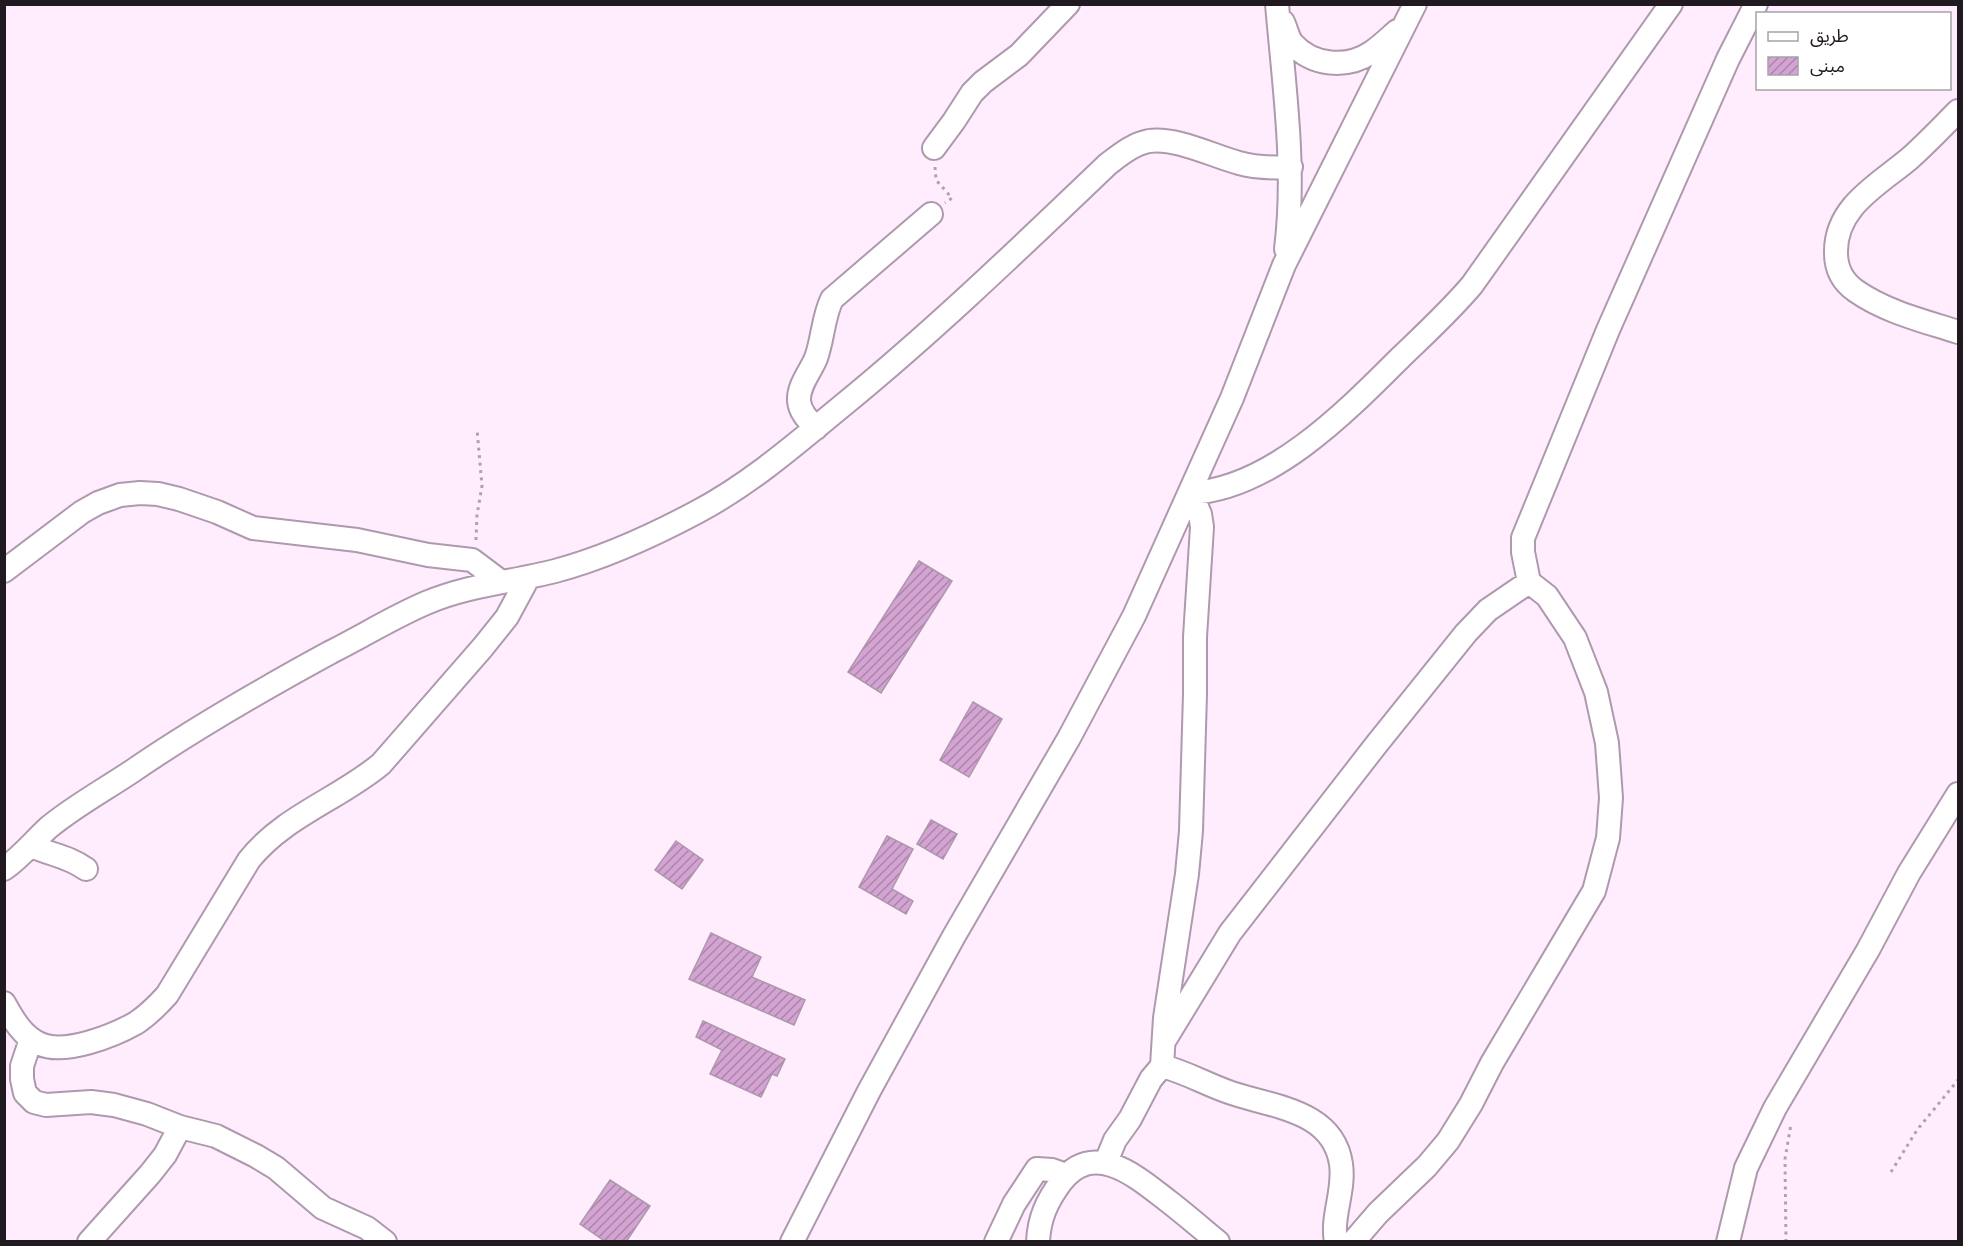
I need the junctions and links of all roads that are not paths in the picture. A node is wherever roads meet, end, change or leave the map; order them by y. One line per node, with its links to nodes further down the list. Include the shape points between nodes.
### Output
1 (1068, 4): 7 (street, via 1020,55 972,93)
2 (1277, 4): 5 (street, via 1290,41 1309,58 1329,63 1353,61 1371,53); 8 (street)
3 (1671, 4): 13 (street, via 1449,312 1338,416 1276,464 1235,484)
4 (1756, 4): 17 (street, via 1608,330 1530,518 1523,538)
5 (1410, 14): 10 (street)
6 (1959, 111): 11 (street, via 1909,159 1868,189 1841,225 1836,242 1841,277 1854,290 1878,304)
7 (934, 148)
8 (1290, 167): 10 (street); 12 (street, via 1241,164 1164,142 1149,141 1129,149 1108,164 905,354)
9 (931, 214): 12 (street, via 832,299 799,402 804,416)
10 (1284, 265): 13 (street)
11 (1959, 332)
12 (816, 428): 15 (street, via 766,468 699,512 597,557)
13 (1191, 493): 24 (street, via 1202,527 1195,637 1191,831); 31 (street, via 1134,616 1075,728 954,936)
14 (4, 571): 16 (street, via 82,512 120,495 140,493 179,499 253,528 357,540 472,560)
15 (528, 578): 16 (street); 23 (street, via 489,640 381,764 261,844 167,994 153,1010 117,1032 76,1047 54,1048)
16 (500, 581): 19 (street, via 428,602 273,683 144,763 49,828)
17 (1529, 582): 24 (street, via 1488,610 1466,633 1376,745 1230,933); 36 (street, via 1547,596 1575,638 1596,692 1607,743 1611,798 1608,838 1594,891 1448,1141)
18 (1959, 794): 37 (street, via 1909,873 1863,961 1775,1108 1746,1168)
19 (32, 846): 20 (street); 21 (street, via 62,855)
20 (4, 869)
21 (86, 869)
22 (4, 1003): 23 (street, via 16,1025)
23 (31, 1039): 26 (street, via 22,1079 25,1093 34,1102 114,1105)
24 (1164, 1042): 25 (street)
25 (1162, 1066): 27 (street, via 1115,1140); 35 (street, via 1186,1072 1225,1091 1285,1107 1316,1122 1330,1134 1341,1165 1334,1225)
26 (180, 1127): 29 (street, via 150,1174); 30 (street, via 216,1136 256,1156 323,1208 367,1228)
27 (1106, 1162): 28 (street, via 1088,1164); 34 (street, via 1141,1180)
28 (1066, 1175): 32 (street, via 1037,1169); 33 (street, via 1050,1196 1040,1221)
29 (89, 1242)
30 (385, 1242)
31 (792, 1242)
32 (996, 1242)
33 (1038, 1242)
34 (1218, 1242)
35 (1336, 1242)
36 (1353, 1242)
37 (1728, 1242)

